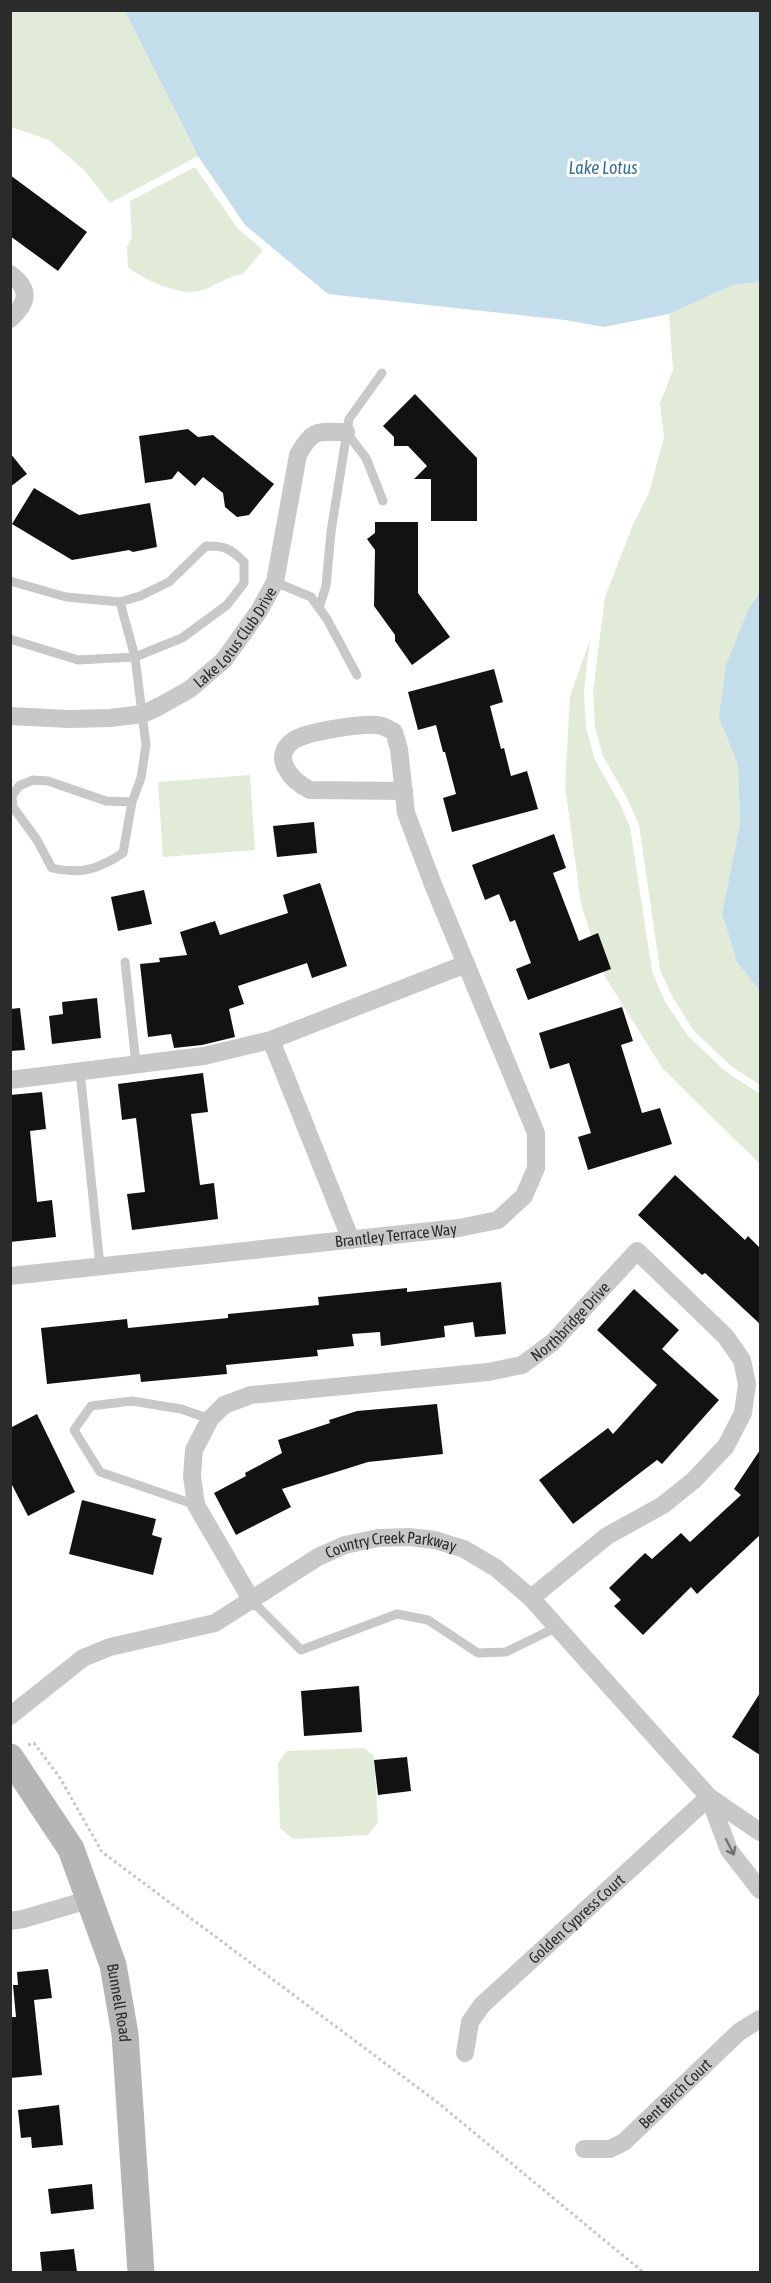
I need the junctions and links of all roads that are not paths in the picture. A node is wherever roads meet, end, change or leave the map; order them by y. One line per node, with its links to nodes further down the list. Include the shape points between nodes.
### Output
1 (10, 274): 2 (street, via 22,283 25,296 21,310)
2 (10, 320)
3 (382, 373): 4 (lane, via 349,418)
4 (346, 432): 5 (lane, via 366,458); 7 (street, Lake Lotus Club Drive, via 323,431 308,438 298,455); 9 (lane, via 326,586)
5 (383, 501)
6 (10, 580): 8 (lane, via 66,597)
7 (275, 582): 9 (lane, via 311,597); 13 (street, Lake Lotus Club Drive, via 224,660 190,689)
8 (120, 602): 11 (lane); 11 (lane, via 169,582 206,546 222,546 244,562 244,583 227,605 182,638)
9 (319, 608): 12 (lane)
10 (10, 639): 11 (lane, via 78,660)
11 (135, 657): 13 (lane)
12 (357, 675)
13 (142, 714): 14 (street, Lake Lotus Club Drive, via 69,719); 16 (lane, via 146,745 141,778)
14 (10, 716)
15 (404, 791): 15 (street, Brantley Terrace Way, via 394,732 379,724 317,732 294,740 283,758 290,776 310,790); 18 (street, Brantley Terrace Way, via 406,813)
16 (132, 802): 16 (lane, via 106,801 48,781 33,780 19,786 12,796 13,807 52,868 68,872 105,865 123,853)
17 (124, 962): 20 (lane)
18 (466, 964): 19 (street); 23 (street, Brantley Terrace Way, via 536,1133 536,1168 524,1196 498,1220)
19 (271, 1040): 20 (street, via 204,1056); 23 (street)
20 (136, 1064): 21 (street)
21 (80, 1071): 22 (street); 24 (lane)
22 (10, 1080)
23 (351, 1240): 24 (street, Brantley Terrace Way)
24 (100, 1266): 25 (street, Brantley Terrace Way)
25 (10, 1276)
26 (210, 1419): 27 (street, Northbridge Drive, via 194,1450); 27 (lane, via 181,1408 132,1401 91,1406 74,1430 100,1472); 28 (street, Northbridge Drive, via 224,1405 251,1395 488,1372 522,1365 553,1342 637,1251 726,1337 742,1360 747,1384 743,1413 726,1446 694,1480 663,1505 607,1536)
27 (196, 1505): 29 (street, Northbridge Drive)
28 (531, 1598): 29 (street, Country Creek Parkway, via 496,1568 464,1549 410,1537 345,1545 318,1557); 30 (street, Country Creek Parkway)
29 (252, 1602): 30 (lane, via 301,1650 397,1614 428,1620 478,1653 506,1652); 31 (street, Country Creek Parkway, via 215,1623 110,1647 83,1659)
30 (557, 1627): 33 (street, Country Creek Parkway)
31 (10, 1716)
32 (19, 1751): 36 (main road, Bunnell Road, via 70,1849)
33 (709, 1797): 34 (street, Country Creek Parkway); 35 (street, Country Creek Parkway, one-way to 35, via 729,1850); 39 (street, Golden Cypress Court, via 482,2005 470,2022)
34 (760, 1832)
35 (760, 1890)
36 (88, 1900): 37 (street); 41 (main road, Bunnell Road, via 113,1965 125,2034)
37 (10, 1921)
38 (760, 2019): 40 (street, Bent Birch Court, via 730,2040 624,2142 610,2149)
39 (465, 2053)
40 (584, 2149)
41 (141, 2272)

